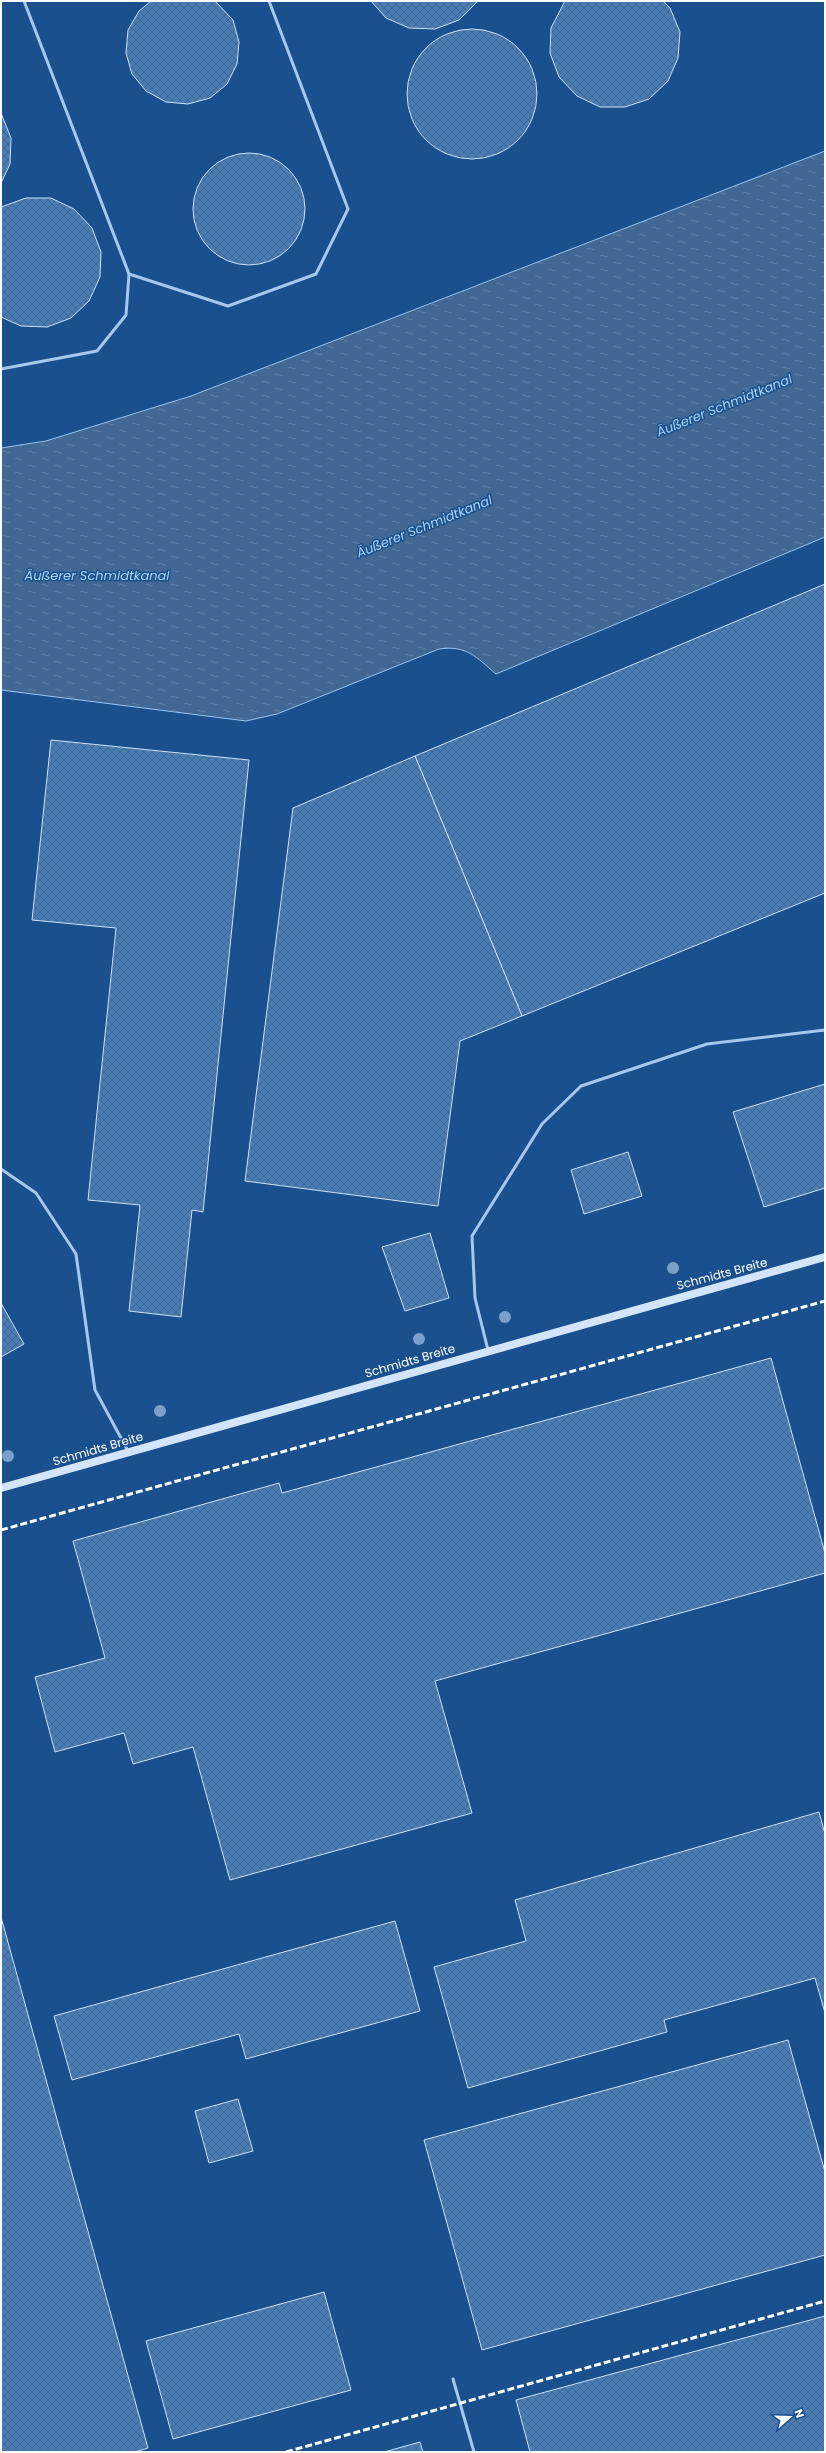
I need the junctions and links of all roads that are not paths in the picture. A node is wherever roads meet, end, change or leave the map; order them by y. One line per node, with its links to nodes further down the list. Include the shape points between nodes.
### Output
1 (24, 1): 3 (lane)
2 (270, 1): 3 (lane, via 348,209 316,274 228,306)
3 (129, 274): 4 (lane, via 126,315 97,351)
4 (1, 369)
5 (825, 1030): 8 (lane, via 707,1044 581,1086 542,1124 472,1236 475,1298)
6 (1, 1169): 9 (lane, via 36,1193 76,1254 95,1390)
7 (825, 1257): 8 (main road, Schmidts Breite)
8 (488, 1352): 9 (main road, Schmidts Breite)
9 (129, 1452): 10 (main road, Schmidts Breite)
10 (1, 1488)
11 (452, 2379): 12 (lane)
12 (474, 2452)

